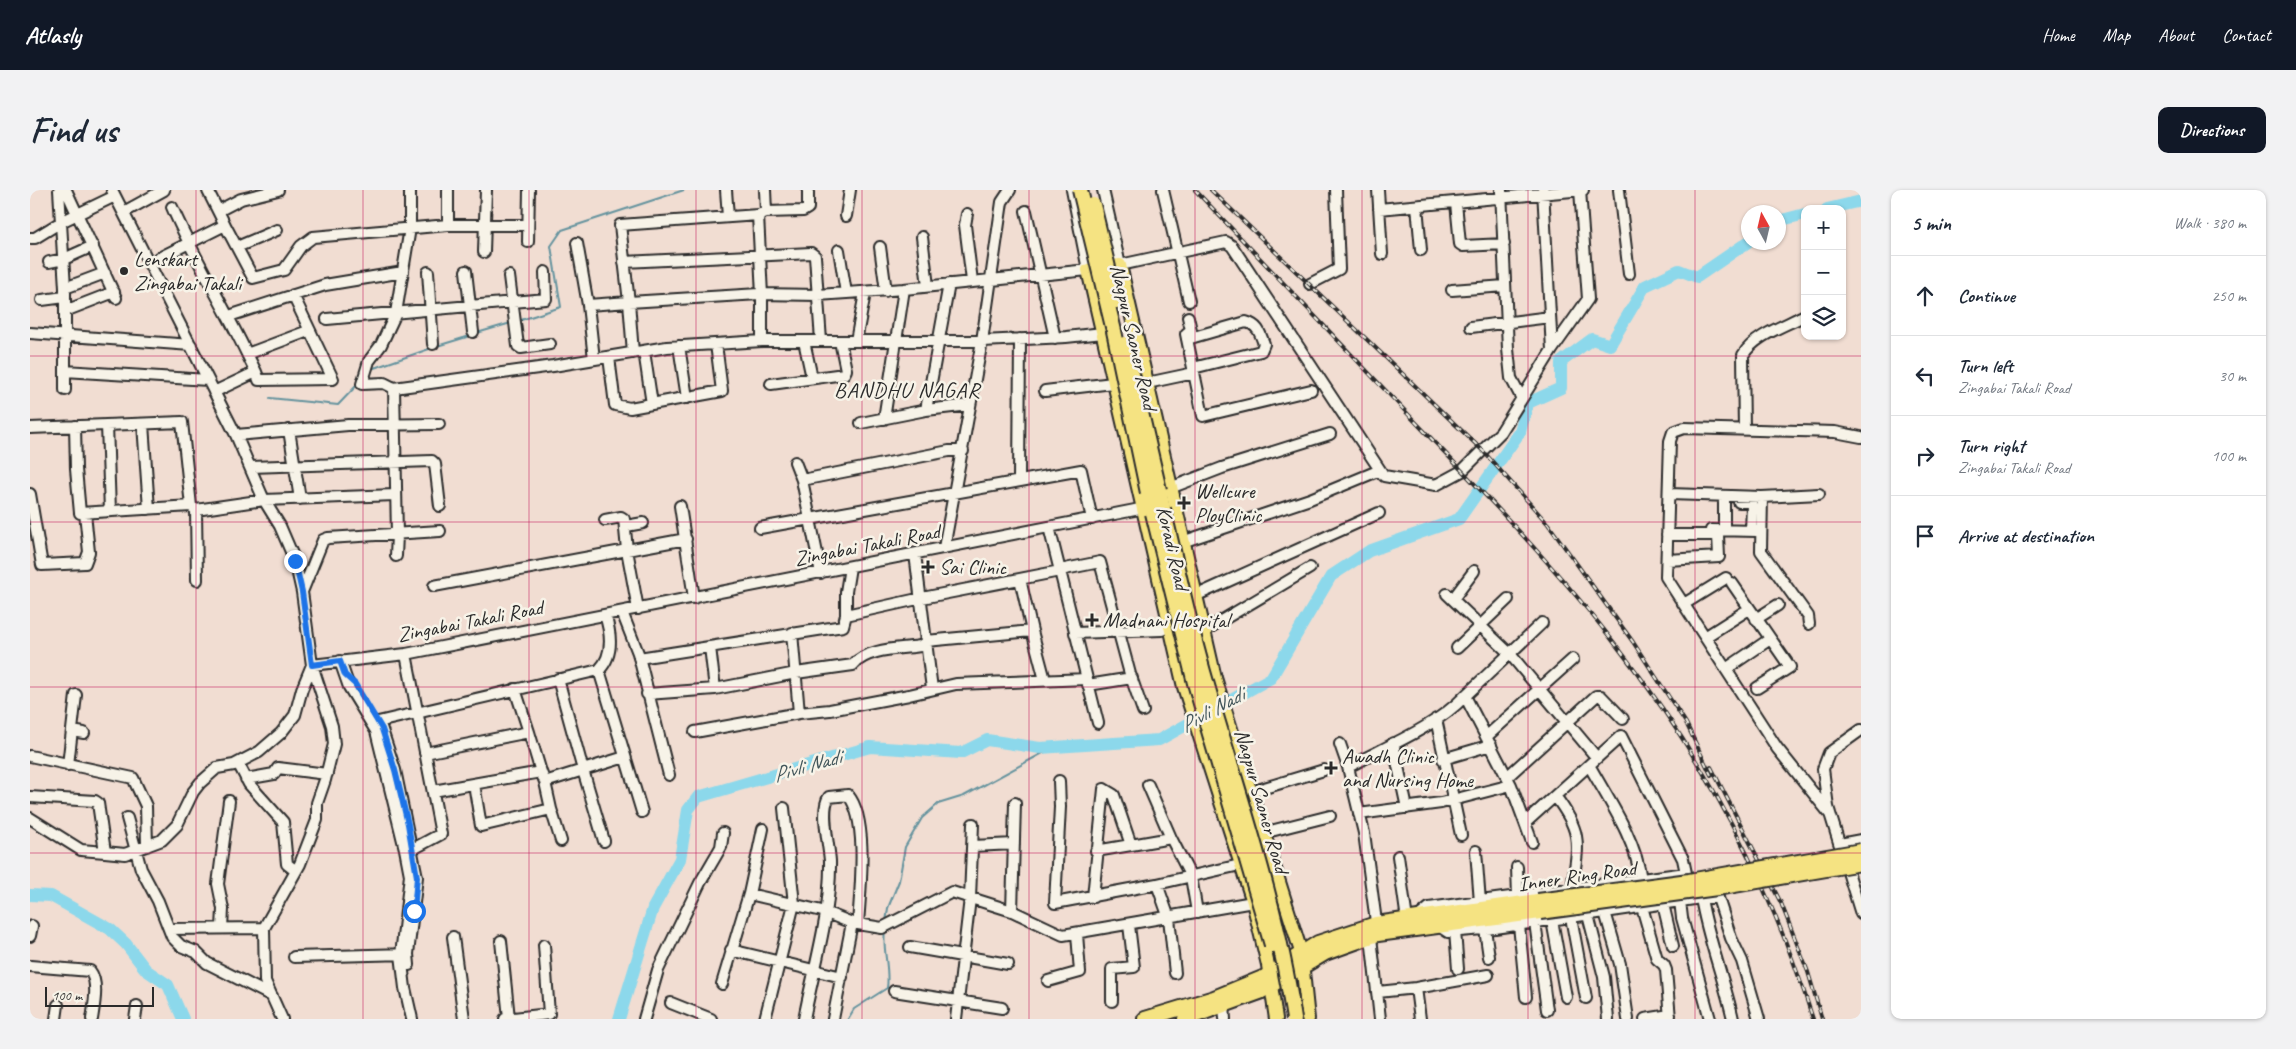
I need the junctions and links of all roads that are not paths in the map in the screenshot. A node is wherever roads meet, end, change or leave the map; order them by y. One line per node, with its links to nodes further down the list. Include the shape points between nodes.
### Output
1 (59, 190): 39 (street)
2 (66, 190): 35 (street)
3 (164, 190): 33 (street)
4 (278, 190): 31 (street, via 241,199)
5 (410, 190): 44 (street)
6 (448, 190): 42 (street)
7 (486, 190): 40 (street)
8 (528, 190): 43 (street)
9 (726, 190): 38 (street)
10 (765, 190): 34 (street)
11 (808, 190): 34 (street, via 808,208 804,211)
12 (850, 190): 37 (street)
13 (1010, 190): 75 (street, via 1002,202)
14 (1072, 190): 67 (street)
15 (1080, 190): 173 (highway, Nagpur Saoner Road, bridge, via 1114,331)
16 (1089, 190): 173 (highway, Nagpur Saoner Road, bridge)
17 (1103, 190): 65 (street)
18 (1163, 190): 58 (street)
19 (1336, 190): 78 (street, via 1339,268)
20 (1378, 190): 30 (street)
21 (1581, 190): 24 (street); 127 (street, via 1588,299)
22 (1619, 190): 73 (street)
23 (208, 191): 31 (street)
24 (1543, 192): 26 (street); 101 (street)
25 (114, 193): 33 (street); 35 (street)
26 (1502, 195): 27 (street); 51 (street)
27 (1456, 203): 28 (street); 51 (street, via 1462,246)
28 (1417, 206): 30 (street); 56 (street)
29 (172, 207): 49 (street)
30 (1379, 209): 59 (street)
31 (218, 211): 41 (street)
32 (1026, 211): 72 (street)
33 (124, 212): 64 (street)
34 (762, 213): 38 (street); 60 (street)
35 (78, 214): 39 (street); 52 (street)
36 (967, 214): 76 (street, via 965,225)
37 (846, 216)
38 (728, 217): 63 (street, via 620,225)
39 (61, 222): 47 (street); 61 (street)
40 (486, 223): 42 (street); 43 (street); 57 (street)
41 (225, 225): 49 (street); 53 (street)
42 (448, 225): 44 (street)
43 (528, 225): 48 (street)
44 (410, 228): 53 (street, via 313,237 301,246 284,270 253,278); 68 (street)
45 (277, 230): 53 (street)
46 (922, 236): 79 (street)
47 (30, 238)
48 (528, 242)
49 (188, 243): 64 (street); 99 (street)
50 (577, 243): 94 (street)
51 (1504, 244): 80 (street)
52 (93, 246): 61 (street); 71 (street)
53 (237, 247)
54 (880, 247): 82 (street)
55 (838, 250): 85 (street)
56 (1421, 250)
57 (484, 252)
58 (1177, 253): 65 (street); 93 (street); 169 (street, via 1226,242 1232,246)
59 (1382, 254)
60 (760, 256): 63 (street); 87 (street); 89 (street, via 811,253 815,256)
61 (64, 259): 62 (street); 84 (street)
62 (49, 262)
63 (624, 262): 92 (street)
64 (149, 263): 125 (street)
65 (1120, 265): 67 (main road); 139 (main road)
66 (466, 270): 95 (street)
67 (1088, 270): 72 (street); 108 (main road, Koradi Road)
68 (403, 272): 88 (street, via 325,285); 98 (street)
69 (428, 272): 96 (street)
70 (545, 272): 91 (street, via 547,298)
71 (105, 273): 84 (street); 97 (street, via 115,295)
72 (1042, 274): 75 (street); 111 (street)
73 (1629, 274)
74 (509, 276): 91 (street)
75 (989, 280): 76 (street); 121 (street)
76 (972, 281): 77 (street)
77 (950, 284): 79 (street); 120 (street)
78 (1310, 284)
79 (928, 286): 81 (street)
80 (1505, 286): 83 (street); 104 (street)
81 (904, 289): 82 (street); 119 (street)
82 (886, 290): 86 (street)
83 (1452, 290)
84 (65, 293): 90 (street); 97 (street)
85 (846, 293): 86 (street); 89 (street)
86 (865, 293): 118 (street)
87 (762, 294): 89 (street); 92 (street); 114 (street)
88 (293, 295): 99 (street); 106 (street)
89 (818, 295): 116 (street)
90 (42, 300)
91 (512, 302): 95 (street); 123 (street, via 518,346)
92 (630, 302): 94 (street); 129 (street)
93 (1189, 302)
94 (588, 305): 132 (street)
95 (470, 306): 96 (street); 107 (street)
96 (430, 310): 98 (street); 122 (street)
97 (65, 312): 110 (street)
98 (396, 313): 103 (street); 141 (street, via 369,362 362,384 384,383)
99 (229, 316): 130 (street)
100 (1188, 317): 113 (street, via 1191,330 1186,334)
101 (1550, 317): 104 (street); 127 (street)
102 (1801, 317): 160 (street, via 1755,341 1743,355)
103 (326, 319)
104 (1507, 323): 105 (street); 146 (street, via 1511,378)
105 (1471, 327)
106 (308, 331): 130 (street); 135 (street, via 333,379 259,380)
107 (473, 332)
108 (1103, 332): 111 (street); 138 (main road, Koradi Road)
109 (30, 333): 110 (street)
110 (64, 335): 125 (street); 133 (street)
111 (1055, 338): 112 (street)
112 (1020, 339): 121 (street); 171 (street)
113 (1187, 339): 134 (street); 134 (street, via 1246,322 1259,330 1264,344 1261,350)
114 (762, 341): 115 (street); 124 (street)
115 (804, 341): 116 (street); 136 (street)
116 (821, 341): 117 (street)
117 (840, 341): 118 (street); 136 (street, via 844,374)
118 (856, 341): 119 (street)
119 (898, 341): 120 (street); 151 (street)
120 (939, 341): 121 (street); 150 (street)
121 (982, 341): 149 (street)
122 (433, 344)
123 (550, 344)
124 (716, 344): 126 (street); 147 (street, via 722,392)
125 (191, 346): 137 (street)
126 (679, 346): 128 (street); 147 (street)
127 (1552, 350): 146 (street)
128 (644, 351): 129 (street); 148 (street)
129 (633, 353): 131 (street)
130 (247, 354): 135 (street)
131 (609, 357): 132 (street); 148 (street, via 615,405 630,408)
132 (594, 359): 141 (street)
133 (65, 371): 137 (street); 142 (street)
134 (1194, 371): 139 (street); 143 (street, via 1203,416)
135 (256, 372): 145 (street)
136 (812, 378): 140 (street)
137 (208, 380): 145 (street)
138 (1113, 383): 144 (street); 185 (main road, Koradi Road)
139 (1147, 383): 173 (main road)
140 (771, 384)
141 (394, 388): 154 (street)
142 (65, 390)
143 (1311, 390)
144 (1045, 391)
145 (214, 392): 162 (street)
146 (1522, 397): 169 (street, via 1495,438 1462,471 1436,485 1384,476)
147 (687, 398): 148 (street)
148 (652, 404)
149 (970, 405): 150 (street); 164 (street)
150 (926, 410): 151 (street)
151 (884, 418): 152 (street)
152 (861, 423)
153 (143, 424): 156 (street); 184 (street, via 182,422); 186 (street)
154 (395, 424): 155 (street); 159 (street); 165 (street)
155 (439, 424)
156 (106, 425): 157 (street); 187 (street)
157 (76, 426): 158 (street); 188 (street, via 80,513)
158 (30, 428)
159 (289, 430): 162 (street); 167 (street)
160 (1744, 430): 163 (street, via 1835,432); 175 (street, via 1676,429 1670,441)
161 (1330, 434): 173 (street)
162 (236, 435): 168 (street)
163 (1861, 437)
164 (963, 451): 170 (street); 172 (street)
165 (395, 461): 167 (street); 177 (street); 182 (street, via 432,461)
166 (795, 462): 170 (street)
167 (294, 465): 168 (street); 179 (street)
168 (250, 467): 181 (street)
169 (1380, 470): 204 (street, via 1310,499)
170 (802, 480): 190 (street)
171 (1019, 480): 172 (street); 191 (street, via 1081,470)
172 (956, 491): 190 (street); 205 (street)
173 (1160, 491): 185 (highway, Koradi Road); 185 (main road)
174 (30, 494): 194 (street)
175 (1669, 494): 180 (street); 200 (street)
176 (1819, 494): 178 (street)
177 (395, 495): 179 (street); 202 (street)
178 (1762, 497): 180 (street); 201 (street)
179 (300, 499): 181 (street)
180 (1724, 499): 198 (street); 200 (street, via 1676,501); 201 (street, via 1751,502)
181 (264, 500): 184 (street); 220 (street, via 295,561)
182 (440, 506)
183 (680, 506): 203 (street)
184 (193, 508): 186 (street); 218 (street)
185 (1158, 508): 191 (street, Zingabai Takali Road); 204 (main road); 235 (main road, Koradi Road); 446 (highway, Nagpur Saoner Road, bridge, via 1195,683 1274,951); 447 (highway, Nagpur Saoner Road, bridge, via 1269,899)
186 (149, 509): 187 (street)
187 (110, 511): 188 (street)
188 (85, 513): 210 (street, via 89,552 85,564)
189 (1379, 513): 221 (street)
190 (810, 519): 196 (street); 216 (street)
191 (1092, 519): 197 (street, Zingabai Takali Road)
192 (605, 520): 195 (street, via 621,517)
193 (644, 523): 195 (street)
194 (32, 525): 210 (street)
195 (626, 526): 206 (street)
196 (760, 528)
197 (1049, 528): 205 (street, Zingabai Takali Road); 214 (street)
198 (1724, 530): 200 (street); 201 (street)
199 (440, 531): 202 (street)
200 (1670, 531): 209 (street); 209 (street, via 1718,535 1719,558)
201 (1756, 531): 234 (street, via 1761,551 1808,616)
202 (397, 535): 208 (street); 220 (street, via 323,540)
203 (686, 539): 206 (street); 222 (street)
204 (1182, 542): 221 (main road)
205 (944, 548): 207 (street, Zingabai Takali Road)
206 (627, 550): 219 (street); 227 (street)
207 (915, 554): 212 (street, Zingabai Takali Road); 223 (street)
208 (396, 556)
209 (1667, 560): 225 (street, via 1666,576)
210 (42, 564): 211 (street)
211 (30, 565)
212 (850, 567): 216 (street, Zingabai Takali Road); 231 (street)
213 (1310, 568): 238 (street)
214 (1060, 571): 217 (street); 239 (street, via 1100,562); 241 (street)
215 (1474, 571): 236 (street, via 1450,596)
216 (821, 573): 222 (street, Zingabai Takali Road)
217 (1020, 579): 223 (street); 237 (street)
218 (197, 580)
219 (434, 586)
220 (302, 592): 252 (street)
221 (1195, 596): 238 (main road)
222 (694, 598): 227 (street, Zingabai Takali Road)
223 (922, 598): 231 (street); 244 (street)
224 (1508, 599): 236 (street)
225 (1684, 604): 228 (street, via 1729,580); 242 (street)
226 (1778, 605): 232 (street)
227 (638, 609): 229 (street, Zingabai Takali Road)
228 (1749, 609): 232 (street); 242 (street)
229 (622, 612): 230 (street, Zingabai Takali Road); 249 (street)
230 (605, 615): 247 (street, Zingabai Takali Road); 254 (street, via 610,647 605,664)
231 (846, 615): 240 (street, via 843,626)
232 (1756, 619): 243 (street)
233 (1542, 624): 248 (street)
234 (1809, 624)
235 (1171, 625): 239 (street, via 1162,630); 297 (main road, Koradi Road, via 1184,687)
236 (1481, 625): 246 (street); 248 (street)
237 (1032, 631): 244 (street); 259 (street)
238 (1204, 631): 290 (main road, via 1214,678)
239 (1119, 632): 241 (street); 257 (street)
240 (792, 633): 245 (street); 255 (street)
241 (1076, 633): 260 (street)
242 (1706, 637): 253 (street)
243 (1770, 639): 253 (street); 262 (street, via 1790,666)
244 (926, 641): 255 (street, via 921,646 868,654 853,665); 265 (street)
245 (710, 646): 249 (street); 264 (street)
246 (1457, 648)
247 (406, 654): 251 (street, Zingabai Takali Road); 270 (street)
248 (1510, 654): 261 (street); 268 (street)
249 (639, 658): 266 (street)
250 (1573, 659): 261 (street)
251 (340, 661): 252 (street, Zingabai Takali Road); 256 (street)
252 (312, 665): 291 (street, via 295,715 281,733 259,752); 298 (street, via 332,726 334,744)
253 (1726, 669): 318 (street, via 1777,748)
254 (599, 670): 258 (street); 287 (street)
255 (796, 674): 264 (street); 271 (street)
256 (345, 675): 275 (street, via 355,684); 397 (street, via 376,731 406,849 410,875)
257 (1132, 678): 260 (street); 269 (street)
258 (558, 679): 263 (street); 295 (street)
259 (1045, 680): 260 (street); 265 (street, via 956,684)
260 (1087, 682): 276 (street)
261 (1540, 688): 274 (street); 282 (street)
262 (1757, 688)
263 (515, 689): 270 (street); 279 (street)
264 (716, 689): 266 (street)
265 (932, 689): 271 (street, via 909,696)
266 (648, 694): 299 (street)
267 (76, 695): 278 (street)
268 (1465, 696): 272 (street); 282 (street)
269 (1143, 711)
270 (417, 712): 275 (street); 285 (street)
271 (800, 713): 280 (street)
272 (1436, 719): 283 (street); 289 (street)
273 (1623, 719): 274 (street, via 1600,696 1596,696)
274 (1567, 721): 288 (street); 303 (street)
275 (378, 722): 338 (street, via 395,770)
276 (1098, 723)
277 (1861, 730): 318 (street, via 1829,753 1822,770)
278 (72, 731): 281 (street); 292 (street)
279 (529, 732): 285 (street); 300 (street)
280 (695, 732)
281 (84, 733)
282 (1488, 741): 289 (street); 303 (street)
283 (1393, 743): 294 (street); 314 (street)
284 (1340, 744): 294 (street)
285 (425, 753): 306 (street)
286 (30, 756): 292 (street)
287 (625, 757): 295 (street); 316 (street)
288 (1597, 758): 293 (street); 352 (street, via 1621,736 1682,859 1686,873)
289 (1443, 759): 310 (street)
290 (1241, 761): 297 (main road); 307 (main road)
291 (238, 763): 301 (street); 336 (street, via 217,768 200,783 192,792 178,825 162,840)
292 (68, 765): 336 (street, via 133,778 146,806)
293 (1589, 765): 308 (street); 352 (street, via 1625,830)
294 (1348, 767): 317 (street)
295 (583, 770): 300 (street); 331 (street)
296 (1324, 770): 307 (street)
297 (1213, 773): 346 (main road, Koradi Road)
298 (327, 774): 301 (street, via 278,768 274,774); 348 (street, via 317,803 317,820)
299 (669, 775)
300 (543, 777): 304 (street); 315 (street)
301 (246, 779): 348 (street, via 283,822 287,864)
302 (1059, 781): 357 (street, via 1055,903)
303 (1509, 781): 310 (street); 322 (street)
304 (474, 784): 306 (street); 315 (street, via 481,826)
305 (1148, 786): 328 (street)
306 (433, 791): 338 (street, via 441,834)
307 (1251, 792): 326 (main road)
308 (1555, 796): 322 (street); 354 (street, via 1570,815 1578,835)
309 (30, 797): 343 (street, via 98,803)
310 (1453, 800): 314 (street); 327 (street)
311 (229, 801): 381 (street, via 218,884 223,909)
312 (1015, 803): 333 (street)
313 (784, 808): 363 (street)
314 (1407, 808): 317 (street)
315 (551, 809): 330 (street)
316 (642, 812)
317 (1359, 814): 386 (street)
318 (1830, 814): 334 (street)
319 (1330, 816): 326 (street)
320 (30, 818): 343 (street, via 81,850)
321 (128, 818): 339 (street)
322 (1525, 823): 332 (street)
323 (973, 824): 337 (street)
324 (763, 829): 355 (street)
325 (722, 833): 437 (street, via 722,847 687,907 658,970)
326 (1263, 833): 389 (main road)
327 (1461, 836)
328 (1171, 838): 335 (street); 351 (street)
329 (1861, 840): 334 (street)
330 (560, 841)
331 (604, 841)
332 (1532, 842)
333 (1014, 844): 337 (street); 366 (street)
334 (1840, 844): 350 (street)
335 (1131, 845): 340 (street); 340 (street, via 1114,795 1104,789)
336 (147, 846): 339 (street)
337 (973, 846): 358 (street)
338 (413, 849): 397 (street, via 417,877)
339 (135, 851): 343 (street, via 125,854); 383 (street)
340 (1096, 851): 357 (street)
341 (1476, 851): 362 (street)
342 (1861, 851): 368 (highway, Inner Ring Road, bridge, via 1689,880)
343 (105, 852)
344 (1398, 856): 375 (street)
345 (1861, 863): 368 (highway, Inner Ring Road, bridge, via 1717,888)
346 (1240, 865): 351 (street); 361 (main road, Koradi Road)
347 (1517, 867): 356 (street)
348 (296, 871): 382 (street)
349 (1861, 872): 350 (street)
350 (1849, 873): 371 (street)
351 (1192, 877): 353 (street); 367 (street)
352 (1641, 880): 354 (street)
353 (1157, 884): 357 (street); 374 (street)
354 (1572, 889): 356 (street)
355 (749, 894): 363 (street); 394 (street)
356 (1518, 896): 362 (street)
357 (1093, 897)
358 (970, 898): 366 (street); 377 (street, via 948,893 882,928); 398 (street)
359 (1701, 898): 360 (street); 455 (street, via 1707,931); 456 (street, via 1718,898 1742,961)
360 (1680, 901): 364 (street); 454 (street)
361 (1253, 902): 367 (street); 395 (main road, Koradi Road)
362 (1480, 902): 375 (street, via 1429,908)
363 (794, 904): 370 (street); 401 (street)
364 (1662, 904): 365 (street); 392 (street)
365 (1642, 907): 369 (street); 428 (street, via 1657,959 1666,970)
366 (1012, 911): 387 (street, via 1063,935)
367 (1197, 912): 374 (street)
368 (1538, 912): 375 (highway, Inner Ring Road); 376 (street); 379 (street); 380 (highway, Inner Ring Road); 426 (street)
369 (1605, 912): 372 (street); 452 (street, via 1620,964)
370 (826, 914): 377 (street); 377 (street, via 830,861 826,801 829,797 848,795 853,800 861,836); 405 (street)
371 (1861, 914)
372 (1588, 915): 373 (street); 451 (street, via 1604,977)
373 (1571, 917): 376 (street); 419 (street)
374 (1169, 918): 378 (street); 407 (street)
375 (1411, 919): 386 (highway, Inner Ring Road)
376 (1552, 920): 418 (street)
377 (855, 923): 409 (street)
378 (1129, 925): 387 (street); 420 (street, via 1134,967 1112,969)
379 (1518, 925): 384 (street); 417 (street)
380 (1439, 926): 385 (street, via 1448,932); 386 (highway, Inner Ring Road)
381 (222, 928): 382 (street); 383 (street)
382 (264, 928): 416 (street, via 265,981)
383 (170, 929): 416 (street, via 172,937 181,946)
384 (1484, 929): 385 (street); 400 (street)
385 (1455, 931): 406 (street)
386 (1375, 932): 396 (highway, Inner Ring Road, via 1318,943); 404 (highway, Inner Ring Road); 415 (street)
387 (1077, 934): 411 (street, via 1080,972)
388 (453, 937): 435 (street)
389 (1296, 937): 395 (main road); 396 (main road)
390 (501, 941): 429 (street)
391 (544, 945): 429 (street, via 549,1014)
392 (1673, 946)
393 (910, 947): 398 (street)
394 (731, 950): 401 (street); 412 (street)
395 (1265, 951): 410 (main road, Koradi Road)
396 (1301, 952): 404 (main road); 410 (highway, Inner Ring Road)
397 (405, 954): 399 (street); 434 (street)
398 (963, 955): 402 (street); 421 (street)
399 (294, 957)
400 (1489, 957)
401 (780, 961): 405 (street); 439 (street)
402 (1008, 964)
403 (30, 966): 431 (street, via 90,971 95,1001)
404 (1303, 966): 410 (highway, Inner Ring Road); 448 (main road)
405 (814, 969): 409 (street); 440 (street)
406 (1458, 969)
407 (1175, 973)
408 (1488, 975): 413 (street)
409 (842, 977): 441 (street)
410 (1271, 979): 427 (highway, via 1260,992); 443 (highway); 445 (main road, Koradi Road)
411 (1048, 981)
412 (722, 984)
413 (1416, 988): 415 (street); 450 (street)
414 (894, 991): 421 (street)
415 (1378, 992): 449 (street)
416 (272, 996): 433 (street)
417 (1526, 997)
418 (1566, 997)
419 (1586, 998)
420 (1112, 1001)
421 (959, 1002): 425 (street); 442 (street)
422 (671, 1003): 438 (street)
423 (58, 1005): 430 (street)
424 (137, 1006): 432 (street)
425 (1002, 1008)
426 (1547, 1010)
427 (1224, 1012): 444 (highway)
428 (1670, 1017): 453 (street)
429 (509, 1018): 436 (street)
430 (56, 1019)
431 (92, 1019)
432 (135, 1019)
433 (282, 1019)
434 (412, 1019)
435 (464, 1019)
436 (505, 1019)
437 (644, 1019)
438 (711, 1019)
439 (765, 1019)
440 (804, 1019)
441 (833, 1019)
442 (956, 1019)
443 (1145, 1019)
444 (1185, 1019)
445 (1276, 1019)
446 (1286, 1019)
447 (1294, 1019)
448 (1308, 1019)
449 (1380, 1019)
450 (1420, 1019)
451 (1608, 1019)
452 (1628, 1019)
453 (1645, 1019)
454 (1710, 1019)
455 (1733, 1019)
456 (1759, 1019)

